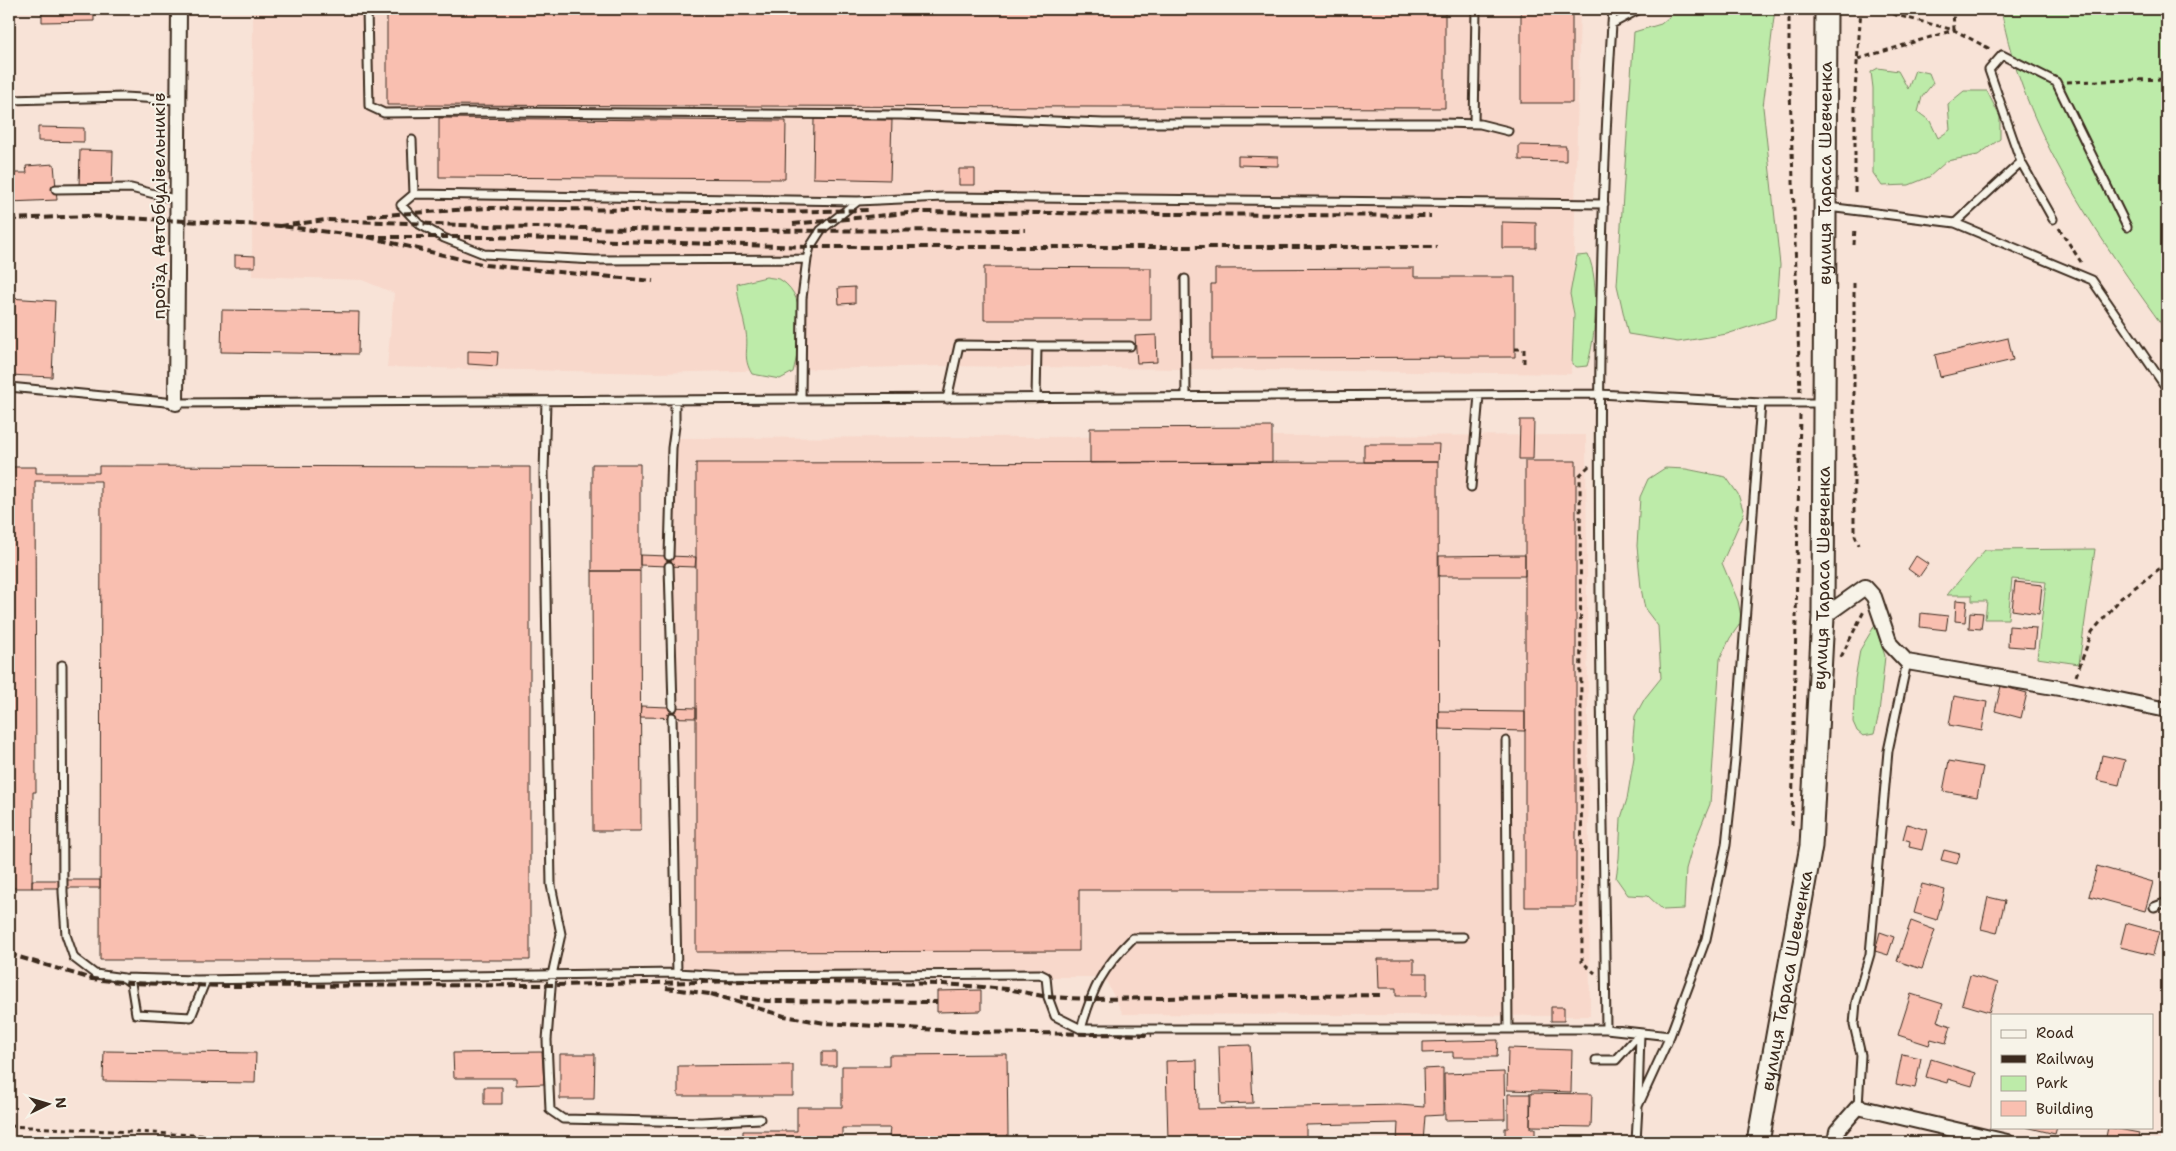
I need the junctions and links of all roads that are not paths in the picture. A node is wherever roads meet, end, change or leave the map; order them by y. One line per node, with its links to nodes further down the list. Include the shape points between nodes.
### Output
1 (179, 9): 9 (street, проїзд Автобудівельників)
2 (367, 9): 10 (lane, via 369,106 384,113 900,116 1103,123)
3 (1476, 9): 10 (lane)
4 (1613, 9): 7 (lane)
5 (1640, 9): 7 (lane)
6 (1826, 9): 19 (main road, вулиця Тараса Шевченка)
7 (1612, 24): 18 (lane)
8 (9, 100): 9 (lane, via 124,97)
9 (179, 100): 16 (street, проїзд Автобудівельників)
10 (1474, 124): 11 (lane)
11 (1508, 131)
12 (412, 140): 15 (lane)
13 (2021, 162): 20 (lane); 21 (lane); 22 (lane, via 1989,70 2002,55 2056,82)
14 (56, 189): 16 (lane, via 131,188)
15 (414, 194): 17 (lane); 23 (lane, via 400,205 419,224 484,254 595,260)
16 (178, 200): 37 (street, проїзд Автобудівельників)
17 (858, 201): 18 (lane, via 953,198); 23 (lane, via 821,230 810,247)
18 (1604, 204): 29 (lane)
19 (1826, 206): 21 (lane); 39 (main road, вулиця Тараса Шевченка)
20 (2053, 219)
21 (1955, 223): 28 (lane, via 2092,280)
22 (2128, 227)
23 (807, 259): 35 (lane, via 802,298)
24 (1185, 279): 31 (lane)
25 (1037, 346): 26 (lane); 32 (lane); 33 (lane, via 959,345)
26 (1130, 346)
27 (9, 387): 37 (lane)
28 (2167, 390)
29 (1599, 394): 30 (lane); 38 (lane); 59 (lane)
30 (1479, 395): 31 (lane); 40 (lane)
31 (1186, 397): 32 (lane)
32 (1036, 398): 33 (lane)
33 (947, 399): 35 (lane)
34 (675, 400): 35 (lane); 36 (lane); 41 (lane)
35 (801, 400)
36 (546, 401): 37 (lane); 54 (lane, via 544,474 551,885 561,934)
37 (176, 403)
38 (1761, 403): 39 (lane); 61 (lane, via 1726,845 1706,939)
39 (1826, 403): 43 (main road, вулиця Тараса Шевченка)
40 (1472, 487)
41 (669, 556)
42 (669, 566): 46 (lane)
43 (1823, 617): 44 (street, via 1865,587 1874,598 1890,644); 67 (main road, вулиця Тараса Шевченка, via 1811,846)
44 (1907, 662): 47 (street); 64 (lane, via 1888,751 1870,954 1856,1002 1854,1025 1861,1055)
45 (62, 665): 55 (lane, via 66,935 74,958 95,974)
46 (673, 707)
47 (2167, 710)
48 (672, 718): 53 (lane)
49 (1506, 741): 58 (lane)
50 (2167, 902): 51 (lane)
51 (2154, 907)
52 (1464, 937): 57 (lane, via 1133,938 1110,961 1090,995)
53 (677, 973): 54 (lane); 57 (lane, via 728,976 1040,974 1046,977 1048,997 1055,1016)
54 (552, 975): 56 (lane); 65 (lane, via 547,1040 550,1110 563,1120)
55 (124, 978): 56 (lane); 56 (lane, via 131,983 136,1014 190,1017)
56 (206, 980)
57 (1081, 1029): 58 (lane)
58 (1508, 1029): 59 (lane)
59 (1606, 1029): 60 (lane)
60 (1640, 1033): 61 (lane); 62 (lane, via 1616,1060); 63 (lane)
61 (1670, 1036): 63 (lane)
62 (1596, 1060)
63 (1638, 1106): 66 (lane)
64 (1858, 1107): 68 (street, via 1837,1132); 69 (street)
65 (760, 1120)
66 (1636, 1142)
67 (1758, 1142)
68 (1835, 1142)
69 (2007, 1142)

